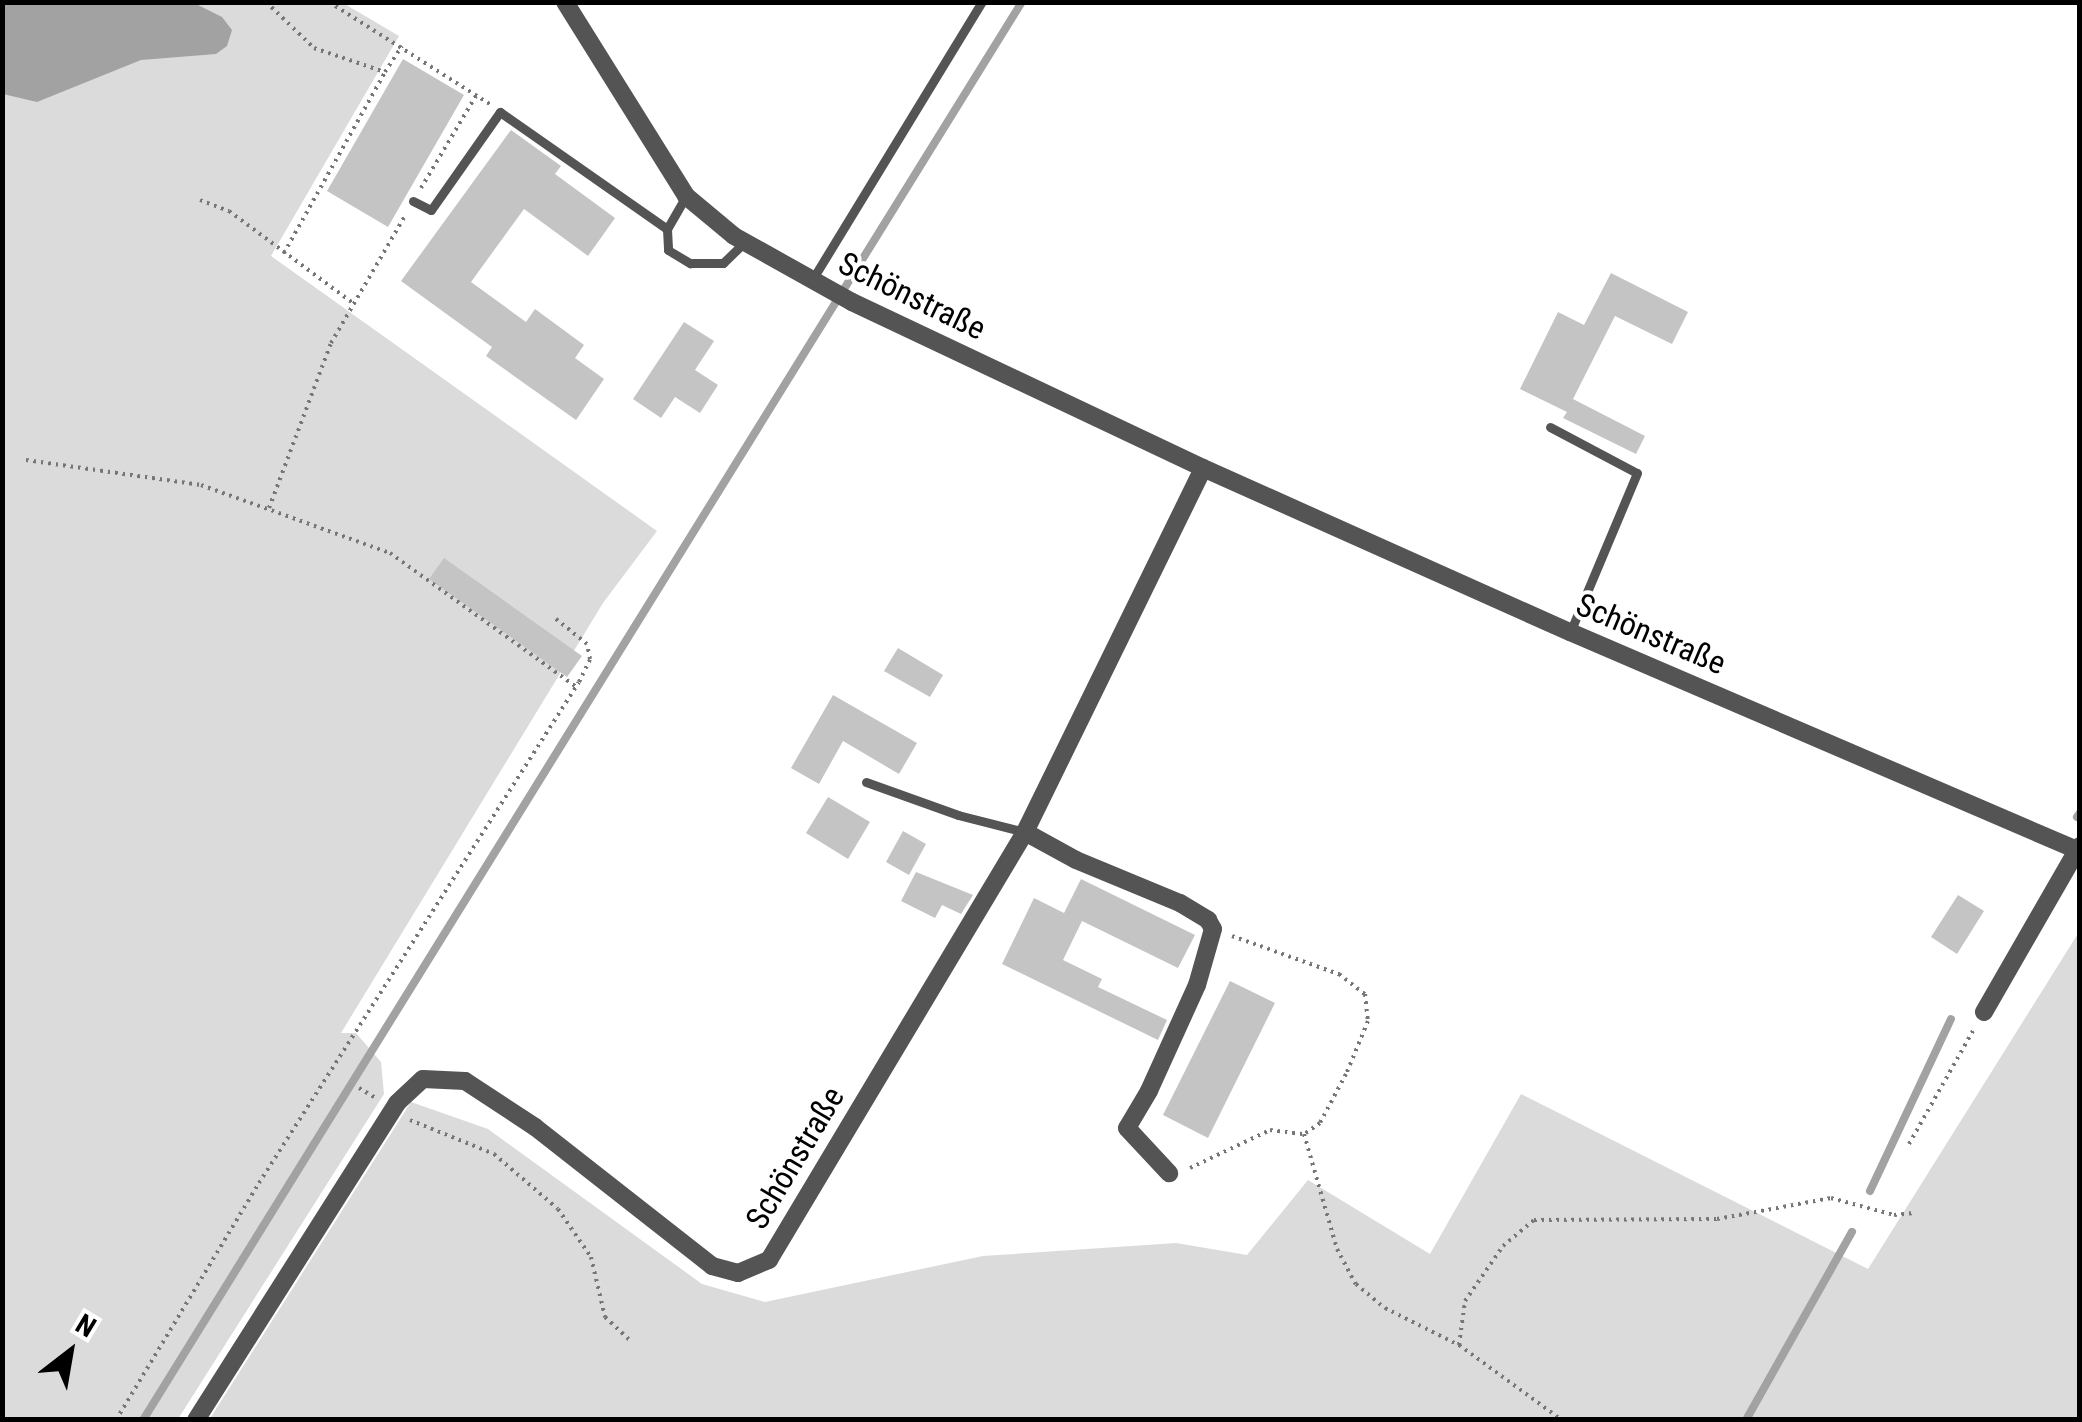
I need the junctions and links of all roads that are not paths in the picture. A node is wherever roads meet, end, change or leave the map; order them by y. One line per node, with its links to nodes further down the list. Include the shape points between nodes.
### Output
1 (564, 2): 3 (street, Schönstraße)
2 (982, 2): 7 (lane, Schönstraße)
3 (686, 196): 5 (lane); 6 (street, Schönstraße)
4 (414, 201): 5 (lane, via 430,210 500,112)
5 (668, 229): 6 (lane, via 668,250 690,263 723,263)
6 (744, 242): 7 (street, Schönstraße)
7 (820, 284): 9 (street, Schönstraße)
8 (1550, 426): 10 (lane, via 1637,473)
9 (1203, 468): 10 (street, Schönstraße); 12 (street, Schönstraße)
10 (1570, 632): 13 (street, Schönstraße)
11 (866, 782): 12 (lane)
12 (1025, 832): 15 (street, via 1180,902 1213,929 1197,985 1126,1128); 16 (street, Schönstraße, via 769,1260 738,1273 712,1266 535,1127 464,1081 423,1079 393,1110)
13 (2078, 848): 14 (street, Schönstraße)
14 (1984, 1012)
15 (1169, 1172)
16 (196, 1420)

